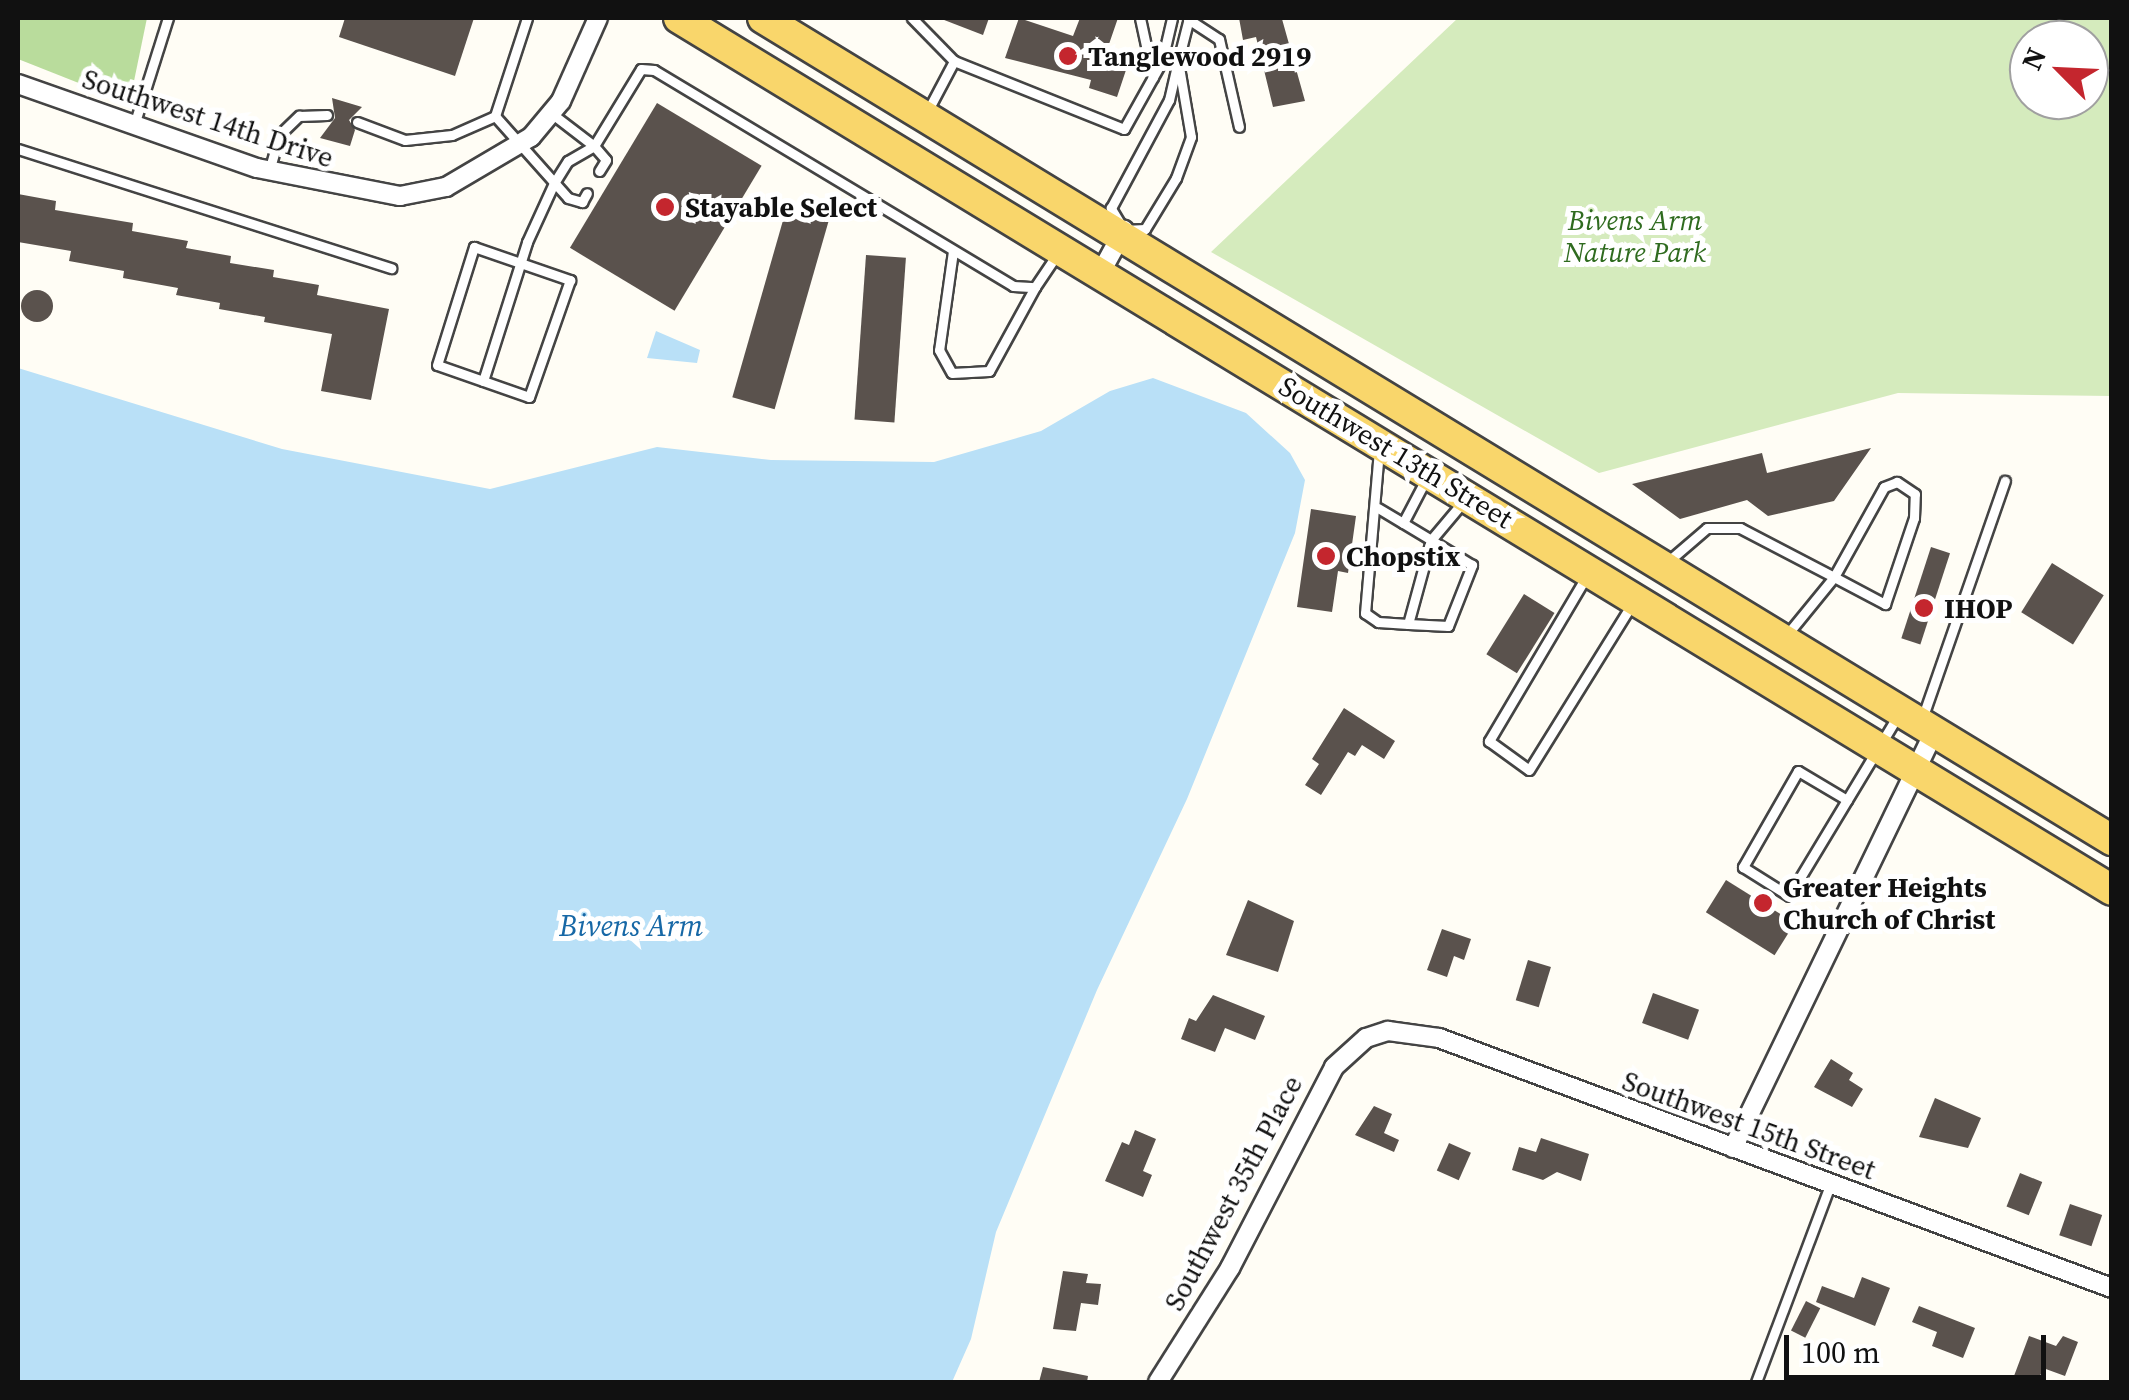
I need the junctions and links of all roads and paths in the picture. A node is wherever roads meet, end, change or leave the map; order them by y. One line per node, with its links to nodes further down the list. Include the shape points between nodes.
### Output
1 (168, 18): 19 (lane)
2 (527, 18): 16 (lane)
3 (598, 18): 14 (street, Southwest 14th Drive)
4 (678, 18): 29 (main road, Southwest 13th Street)
5 (763, 18): 17 (main road, Southwest 13th Street)
6 (912, 18): 10 (lane)
7 (1140, 18): 12 (lane)
8 (1172, 18): 12 (lane)
9 (1188, 18): 11 (lane); 20 (lane, via 1219,39)
10 (954, 61): 12 (lane, via 1124,129); 17 (lane)
11 (1178, 61): 28 (lane, via 1168,100 1111,208); 28 (lane, via 1191,137 1145,229)
12 (1152, 78)
13 (18, 84): 19 (street, Southwest 14th Drive)
14 (551, 113): 21 (street, Southwest 14th Drive); 22 (lane)
15 (327, 115): 24 (lane, via 299,116 278,135)
16 (495, 116): 18 (lane, via 452,135 405,140); 21 (lane)
17 (925, 116): 28 (main road, Southwest 13th Street)
18 (357, 122)
19 (134, 125): 24 (street, Southwest 14th Drive)
20 (1239, 127)
21 (519, 146): 24 (street, Southwest 14th Drive, via 446,188 400,196); 26 (lane)
22 (594, 146): 25 (lane, via 606,160); 26 (lane, via 568,161); 30 (lane, via 632,78 642,69 654,70)
23 (18, 149): 32 (lane)
24 (269, 171)
25 (599, 171)
26 (554, 183): 27 (lane, via 568,198 582,202); 31 (lane)
27 (587, 193)
28 (1123, 232): 33 (street); 43 (main road, Southwest 13th Street)
29 (1060, 250): 33 (main road, Southwest 13th Street); 34 (lane)
30 (953, 251): 34 (lane, via 1013,286); 34 (lane, via 938,350 952,372 989,371)
31 (521, 262): 35 (lane); 35 (lane, via 474,247 442,348 437,365); 35 (lane, via 570,280 528,397)
32 (392, 268)
33 (1101, 272): 36 (main road, Southwest 13th Street)
34 (1035, 287)
35 (484, 381)
36 (1380, 442): 37 (main road, Southwest 13th Street); 40 (lane, via 1372,482)
37 (1430, 472): 39 (main road, Southwest 13th Street); 41 (lane)
38 (2005, 481): 49 (lane, via 1946,666)
39 (1468, 496): 42 (lane); 44 (main road, Southwest 13th Street)
40 (1378, 508): 41 (lane); 47 (lane, via 1364,613 1378,622)
41 (1403, 523): 42 (lane)
42 (1432, 540): 47 (lane); 47 (lane, via 1472,566 1448,626)
43 (1664, 566): 45 (lane, via 1692,537 1720,526 1740,528); 48 (main road, Southwest 13th Street)
44 (1590, 570): 46 (main road, Southwest 13th Street); 46 (lane, via 1490,742 1529,770)
45 (1834, 577): 45 (lane, via 1886,604 1914,518 1915,494 1897,482 1884,487); 48 (lane)
46 (1635, 598): 50 (main road, Southwest 13th Street)
47 (1408, 624)
48 (1783, 639): 49 (main road, Southwest 13th Street)
49 (1918, 722): 50 (lane); 51 (street); 53 (main road, Southwest 13th Street)
50 (1878, 747): 51 (main road, Southwest 13th Street); 52 (lane)
51 (1914, 769): 54 (main road, Southwest 13th Street); 56 (street)
52 (1846, 800): 52 (lane, via 1789,896 1743,867 1798,771)
53 (2112, 840)
54 (2112, 890)
55 (1366, 1038): 56 (street, Southwest 15th Street, via 1388,1031 1439,1038); 59 (street, Southwest 35th Place, via 1334,1068 1306,1114 1230,1268)
56 (1732, 1148): 57 (street, Southwest 15th Street)
57 (1831, 1182): 58 (street, Southwest 15th Street); 60 (lane)
58 (2112, 1288)
59 (1158, 1382)
60 (1756, 1382)

